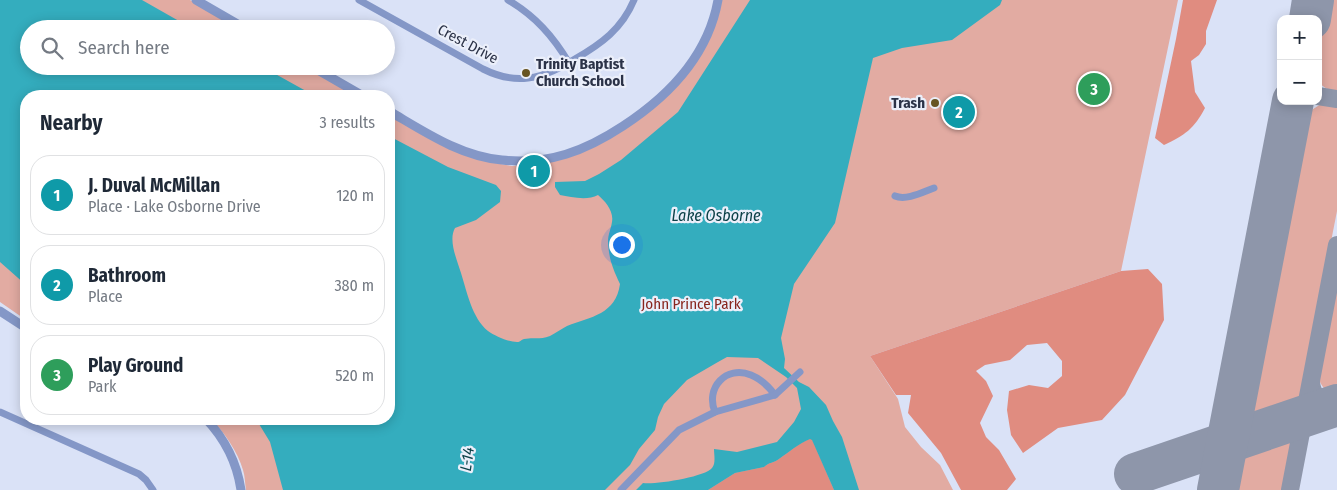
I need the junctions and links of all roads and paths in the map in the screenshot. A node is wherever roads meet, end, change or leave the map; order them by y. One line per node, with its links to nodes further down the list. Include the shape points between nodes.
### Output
1 (196, 0): 7 (street)
2 (216, 0): 7 (street)
3 (359, 0): 9 (street, Crest Drive, via 493,74 526,78 548,73)
4 (508, 0): 9 (street, via 544,26)
5 (634, 0): 9 (street, Crest Drive, via 624,20 605,40)
6 (718, 0): 12 (street, via 699,53 676,84 639,116 599,142 572,153 528,161 484,158 450,146)
7 (210, 8): 8 (street)
8 (231, 20)
9 (568, 63)
10 (326, 75): 11 (street)
11 (352, 90)
12 (395, 114)
13 (934, 188): 14 (street, via 907,197)
14 (895, 196)
15 (0, 311): 16 (street)
16 (20, 324)
17 (800, 372): 18 (street)
18 (775, 396): 20 (street); 20 (street, via 752,375 732,374 718,381 714,389)
19 (0, 412): 21 (street)
20 (715, 412): 26 (street, via 679,430)
21 (20, 421)
22 (29, 425): 24 (street, via 139,474)
23 (211, 425): 25 (street, via 235,464)
24 (154, 490)
25 (241, 490)
26 (621, 490)

